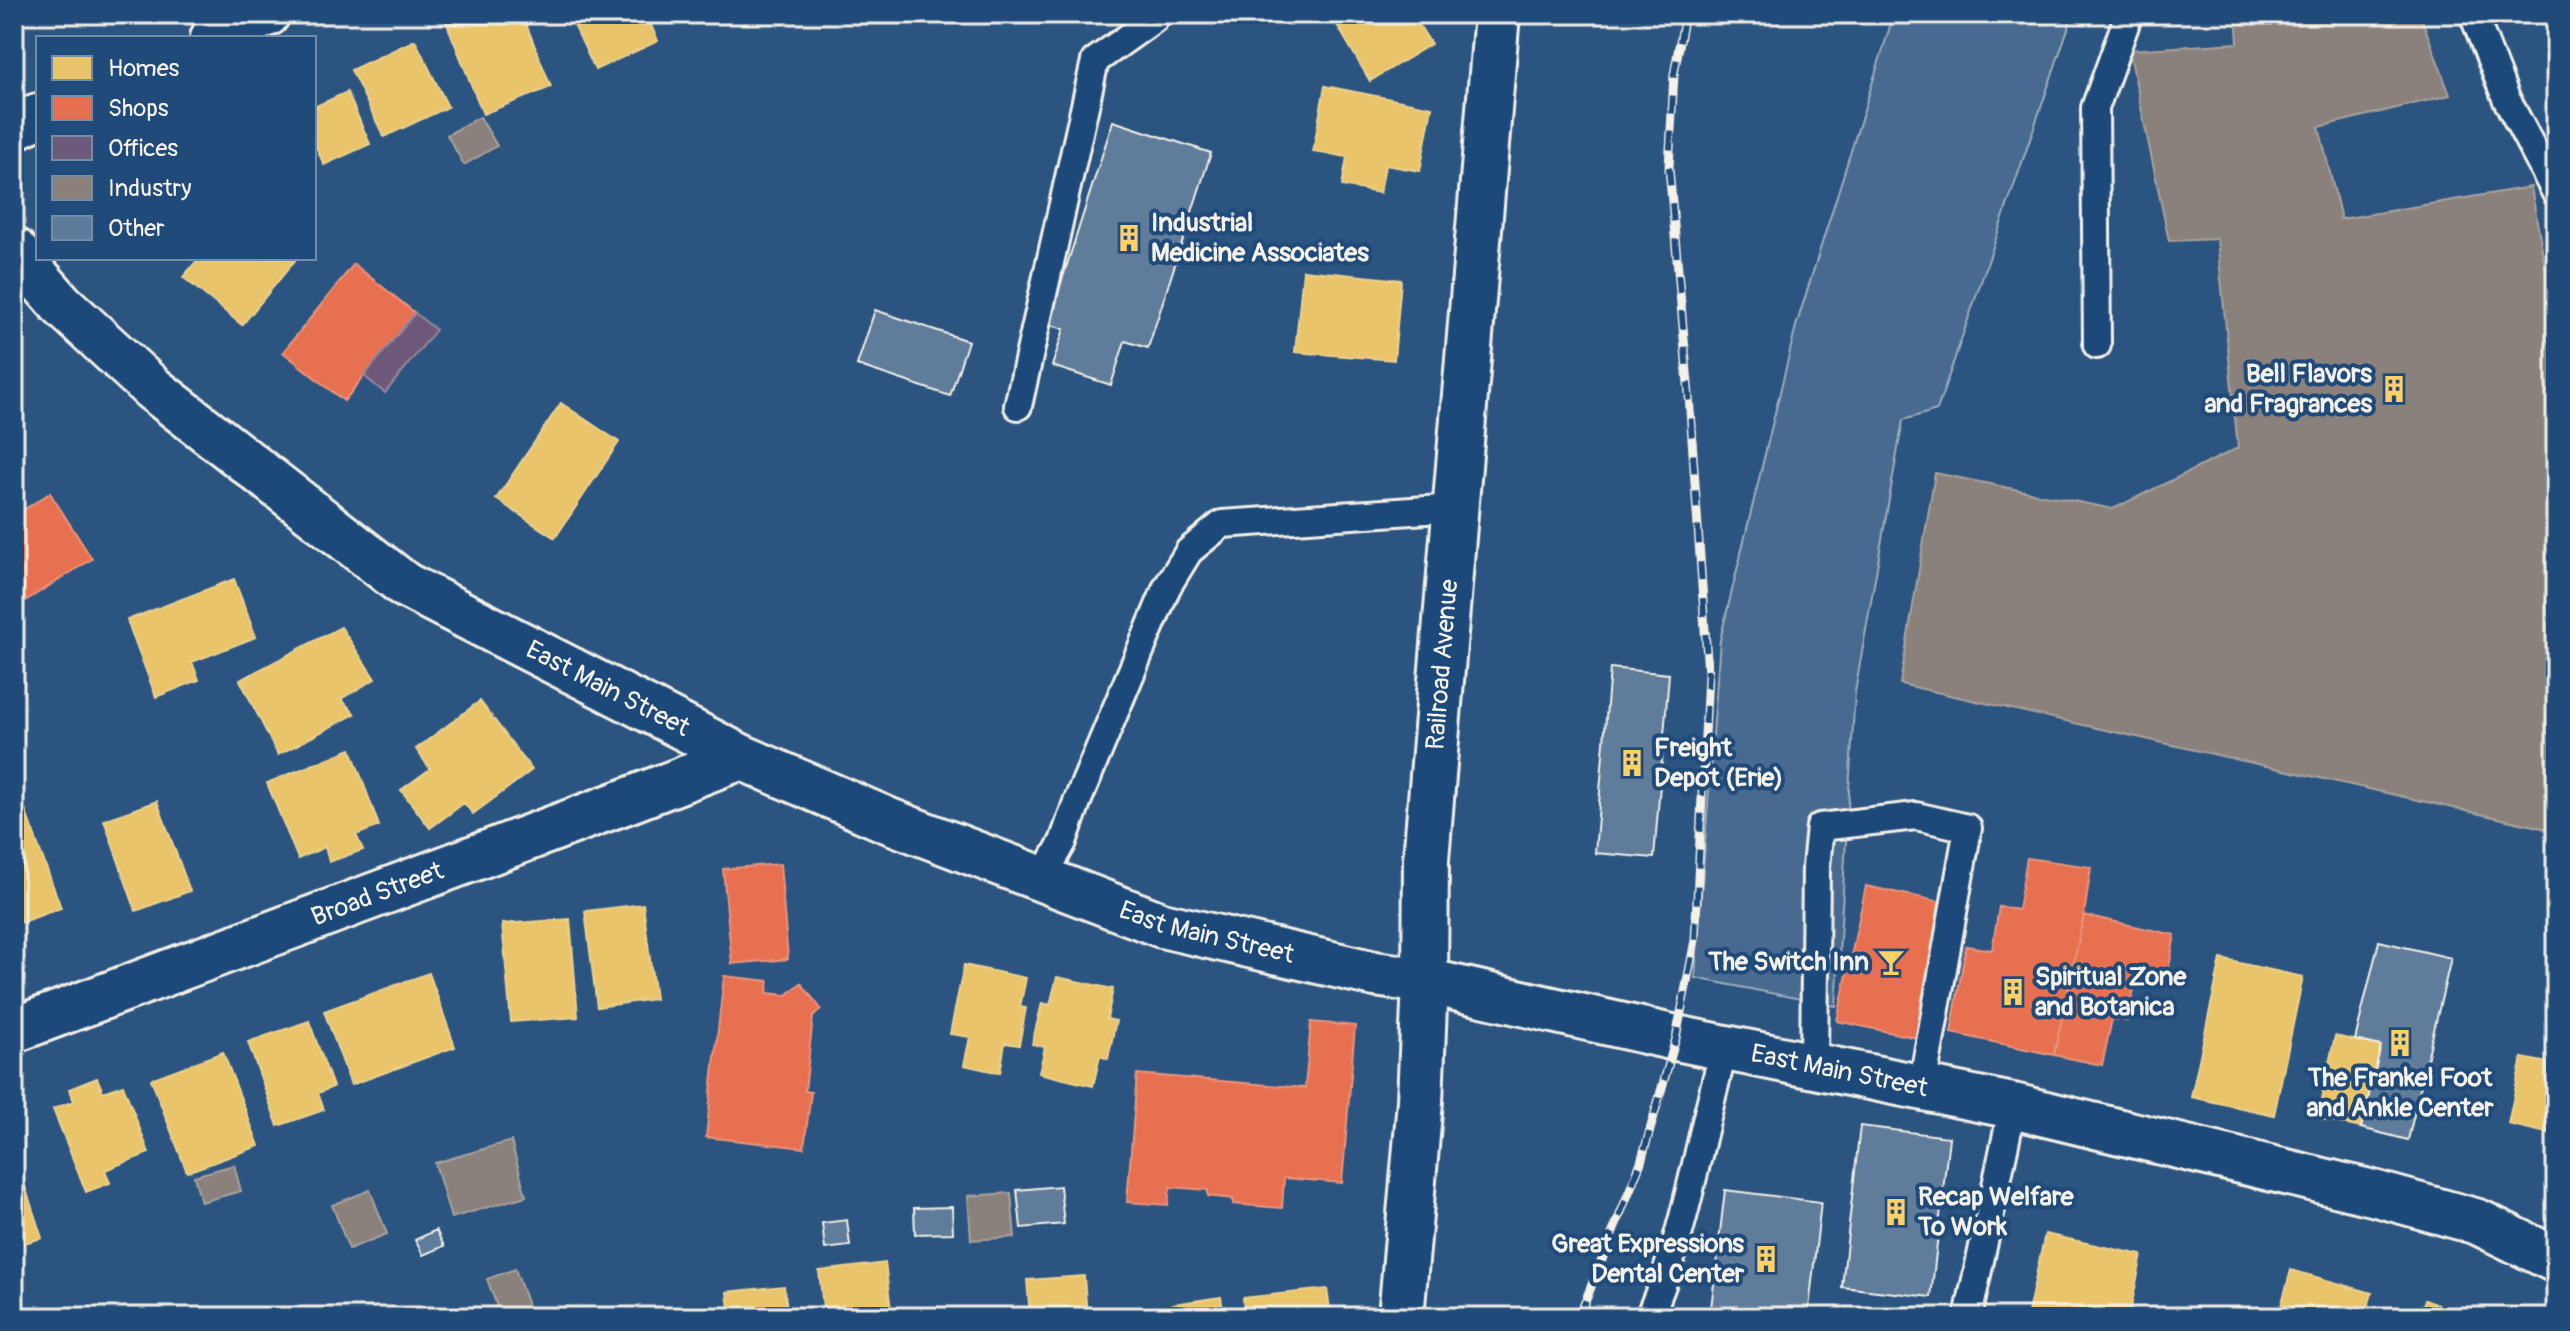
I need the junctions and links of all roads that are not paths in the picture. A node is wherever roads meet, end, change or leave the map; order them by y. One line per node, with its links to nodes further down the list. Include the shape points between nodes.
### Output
1 (267, 14): 6 (main road)
2 (1156, 14): 12 (lane, via 1095,61)
3 (1497, 14): 13 (main road, Railroad Avenue)
4 (2129, 14): 11 (lane, via 2095,108)
5 (2473, 14): 9 (lane, via 2506,98)
6 (218, 36)
7 (36, 117): 8 (main road)
8 (14, 127)
9 (2556, 193)
10 (14, 250): 14 (main road, East Main Street, via 61,304 152,388 405,585)
11 (2097, 345)
12 (1018, 406)
13 (1456, 508): 15 (lane, via 1222,524 1189,551 1167,587 1063,842); 16 (main road, Railroad Avenue, via 1426,859)
14 (741, 757): 15 (main road, East Main Street); 17 (main road, Broad Street)
15 (1042, 879): 16 (main road, East Main Street, via 1162,925)
16 (1425, 981): 18 (main road, East Main Street); 23 (main road, Railroad Avenue)
17 (14, 1030)
18 (1725, 1047): 19 (main road, East Main Street); 24 (lane, via 1691,1184)
19 (1814, 1065): 20 (main road, East Main Street); 20 (lane, via 1820,827 1916,816 1968,828)
20 (1922, 1087): 21 (main road, East Main Street)
21 (2013, 1106): 22 (main road, East Main Street, via 2478,1222); 25 (lane)
22 (2556, 1260)
23 (1401, 1317)
24 (1649, 1317)
25 (1968, 1317)

